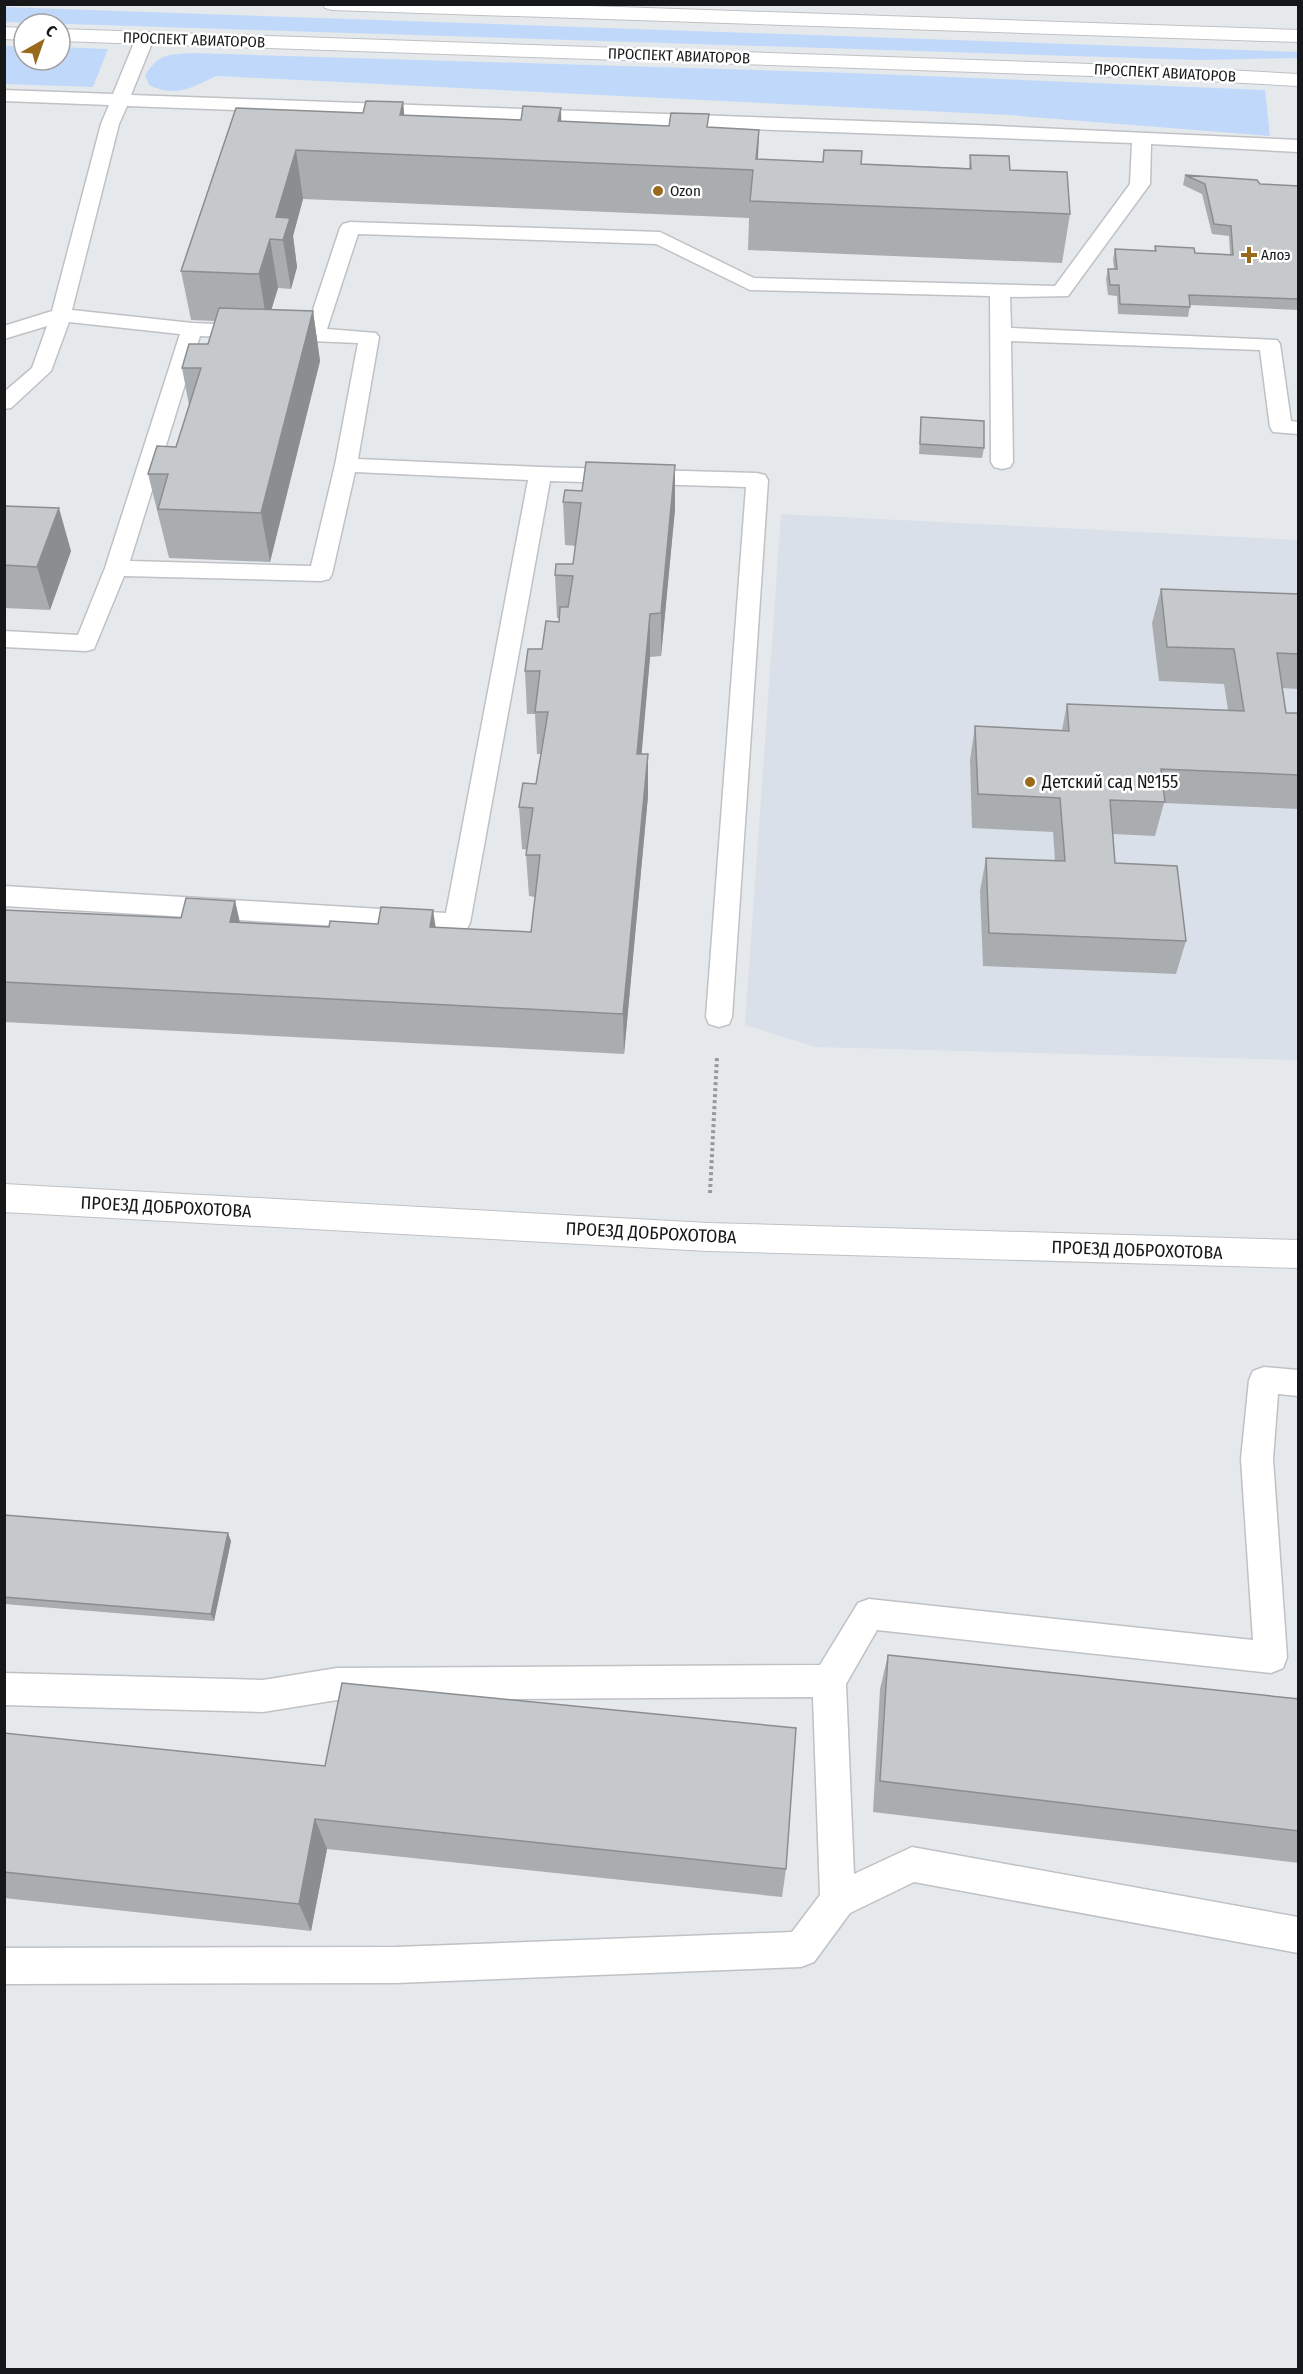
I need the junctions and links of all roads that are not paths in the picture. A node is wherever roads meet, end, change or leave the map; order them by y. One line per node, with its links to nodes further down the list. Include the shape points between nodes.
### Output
1 (332, 4): 3 (main road)
2 (72, 35): 4 (main road, ПРОСПЕКТ АВИАТОРОВ)
3 (1299, 36)
4 (145, 38): 5 (main road, ПРОСПЕКТ АВИАТОРОВ); 7 (lane)
5 (1299, 80)
6 (4, 95): 7 (lane)
7 (118, 100): 8 (lane); 11 (lane)
8 (1142, 137): 9 (lane); 10 (lane, via 1140,183 1061,292)
9 (1299, 146)
10 (1000, 291): 14 (lane, via 750,284 660,238 350,228); 15 (lane)
11 (61, 315): 12 (lane); 13 (lane); 16 (lane, via 41,371)
12 (192, 329): 14 (lane); 21 (lane)
13 (4, 333)
14 (315, 334): 19 (lane, via 369,337)
15 (1000, 334): 17 (lane, via 1270,344 1281,427); 18 (lane)
16 (4, 402)
17 (1299, 428)
18 (1002, 462)
19 (346, 465): 20 (lane); 21 (lane, via 321,574)
20 (540, 474): 23 (lane, via 457,923); 24 (lane, via 757,480)
21 (116, 568): 22 (lane, via 86,643)
22 (4, 639)
23 (4, 896)
24 (719, 1017)
25 (4, 1198): 26 (main road, ПРОЕЗД ДОБРОХОТОВА, via 708,1237)
26 (1299, 1254)
27 (1299, 1383): 28 (lane, via 1264,1380 1257,1459 1271,1657 869,1614)
28 (830, 1681): 29 (lane, via 337,1684 263,1696); 30 (lane)
29 (4, 1689)
30 (838, 1900): 31 (lane, via 912,1864); 32 (lane, via 801,1949 396,1965)
31 (1299, 1935)
32 (4, 1966)

